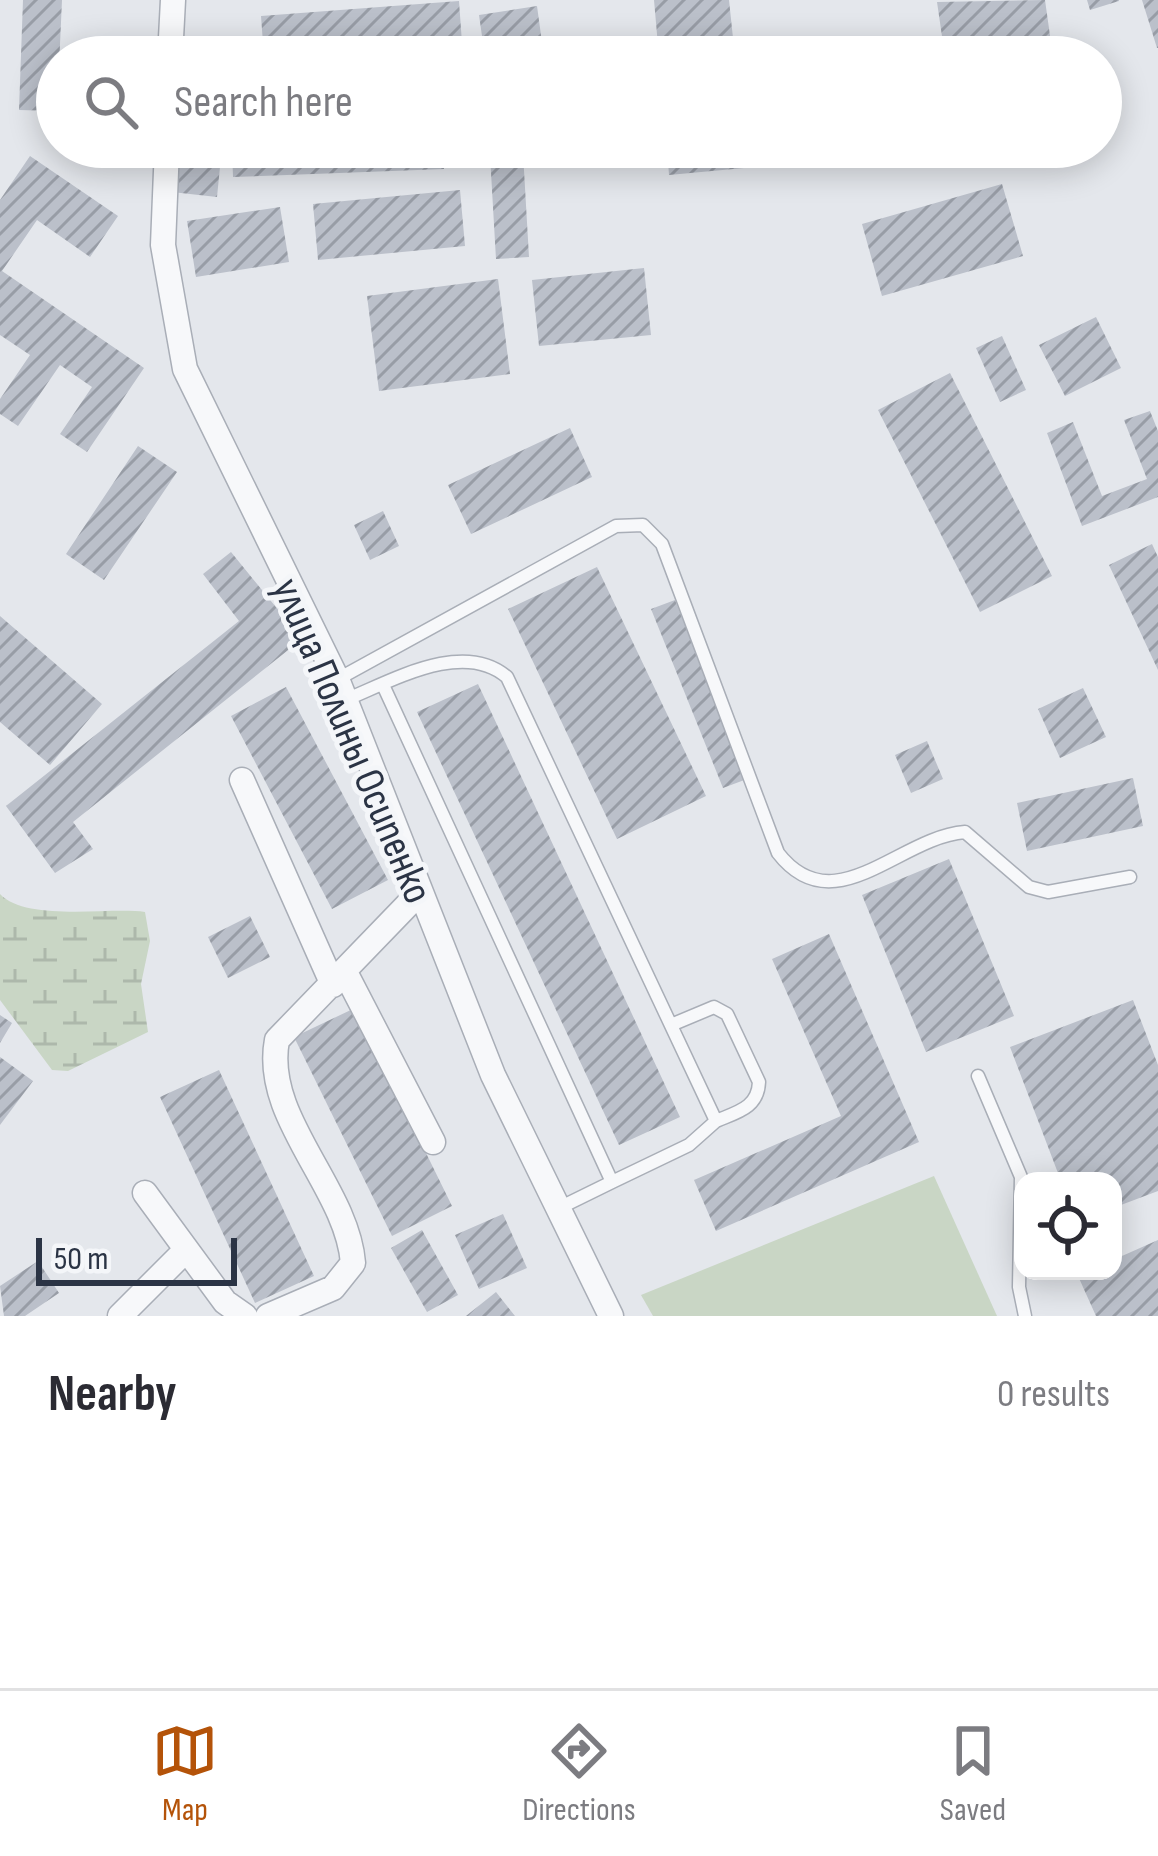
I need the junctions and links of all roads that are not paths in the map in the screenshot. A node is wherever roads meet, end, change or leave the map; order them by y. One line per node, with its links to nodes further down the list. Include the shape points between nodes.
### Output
1 (173, 0): 2 (street)
2 (171, 36)
3 (165, 168): 5 (street, улица Полины Осипенко, via 163,245 185,370)
4 (382, 685): 5 (lane); 10 (lane, via 478,658 507,677); 14 (lane)
5 (341, 690): 7 (lane, via 616,526 644,525 662,544 778,854 791,870 806,880 845,880 946,833 965,832 1029,887 1048,892); 8 (street, улица Полины Осипенко)
6 (242, 780): 9 (street)
7 (1130, 877)
8 (419, 892): 9 (street); 16 (street, улица Полины Осипенко)
9 (339, 980): 13 (street); 20 (street, via 278,1040 273,1060 352,1263 333,1288)
10 (671, 1025): 12 (lane); 12 (lane, via 722,1008 759,1082 753,1104)
11 (978, 1076): 22 (lane, via 1022,1177)
12 (716, 1121): 14 (lane, via 689,1145)
13 (433, 1142)
14 (612, 1182): 16 (lane)
15 (145, 1193): 17 (street)
16 (557, 1209): 21 (street, улица Полины Осипенко)
17 (185, 1251): 18 (street); 19 (street)
18 (120, 1316)
19 (245, 1316)
20 (268, 1316)
21 (611, 1316)
22 (1025, 1316)

